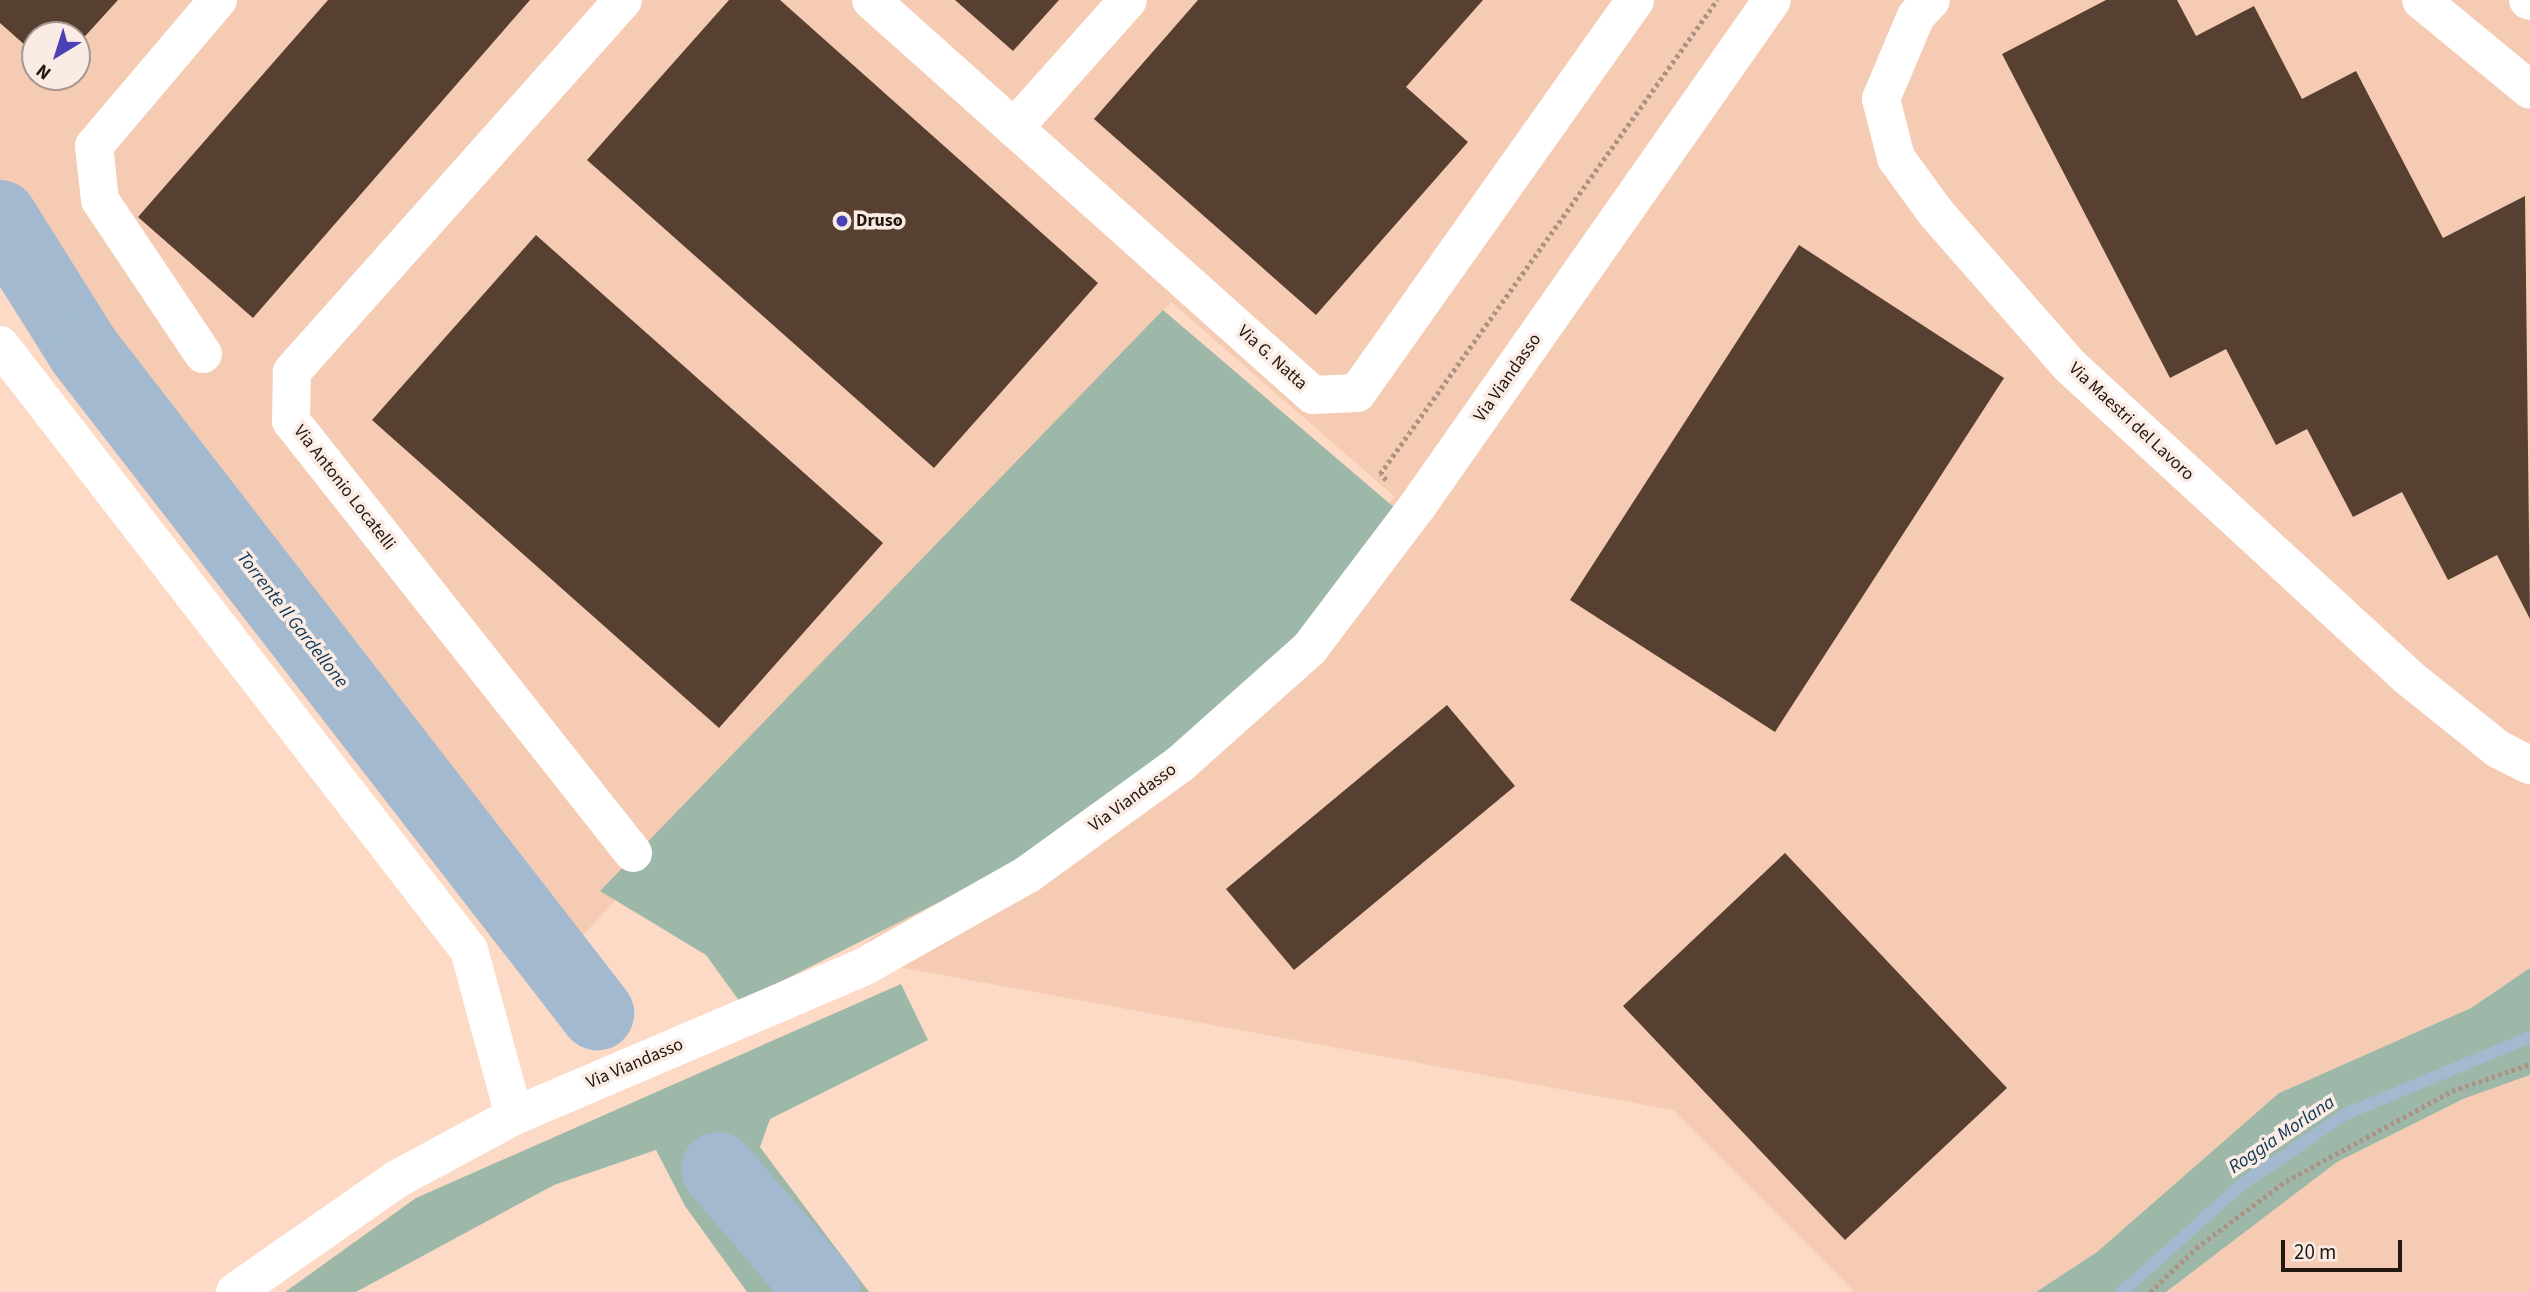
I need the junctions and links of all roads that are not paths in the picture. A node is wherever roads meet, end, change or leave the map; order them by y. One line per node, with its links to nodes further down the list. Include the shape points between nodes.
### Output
1 (218, 0): 12 (street, via 94,146 100,200)
2 (623, 0): 14 (street, Via Antonio Locatelli, via 292,372 291,421)
3 (871, 0): 10 (street, Via G. Natta)
4 (1128, 0): 10 (street)
5 (1635, 0): 10 (street, Via G. Natta, via 1357,393 1313,395)
6 (1772, 0): 15 (street, Via Viandasso, via 1416,509 1310,648 1180,764 1028,874 865,966)
7 (1931, 0): 13 (street, Via Maestri del Lavoro, via 1916,16 1881,100 1896,158 1936,213 2070,366 2408,677 2498,749)
8 (2421, 0): 9 (street)
9 (2530, 90)
10 (1014, 128)
11 (0, 345): 15 (street, via 469,950)
12 (203, 354)
13 (2530, 765)
14 (633, 853)
15 (514, 1116): 16 (street, Via Viandasso, via 397,1179)
16 (235, 1292)

